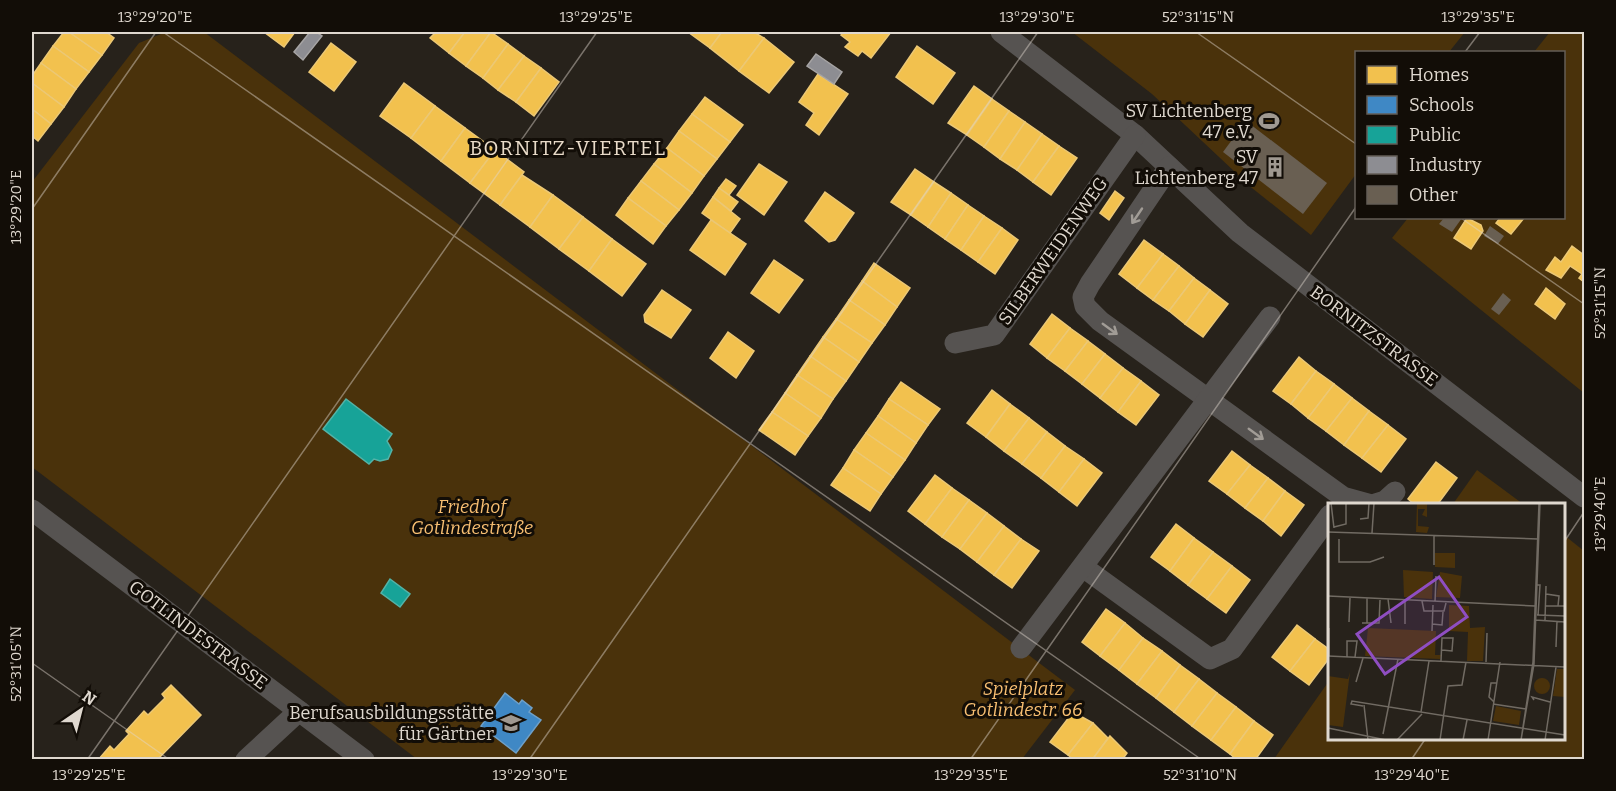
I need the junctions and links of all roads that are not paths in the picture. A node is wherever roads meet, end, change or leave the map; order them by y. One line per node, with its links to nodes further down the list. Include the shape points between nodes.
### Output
1 (1001, 32): 2 (street, BORNITZSTRASSE)
2 (1135, 135): 3 (street, BORNITZSTRASSE); 5 (street, SILBERWEIDENWEG, via 994,335)
3 (1169, 167): 6 (street, one-way to 6, via 1083,297 1091,315); 8 (street, BORNITZSTRASSE, via 1240,233)
4 (1270, 317): 6 (street)
5 (955, 343)
6 (1209, 400): 9 (street, one-way to 9); 14 (street)
7 (1395, 492): 11 (street)
8 (1584, 497)
9 (1340, 501): 10 (street)
10 (1361, 503)
11 (1376, 503)
12 (32, 510): 16 (street, GOTLINDESTRASSE)
13 (1328, 516): 14 (street, via 1232,649 1210,658)
14 (1083, 567): 15 (street)
15 (1021, 648)
16 (299, 711): 17 (street); 18 (street, GOTLINDESTRASSE)
17 (246, 759)
18 (364, 759)

